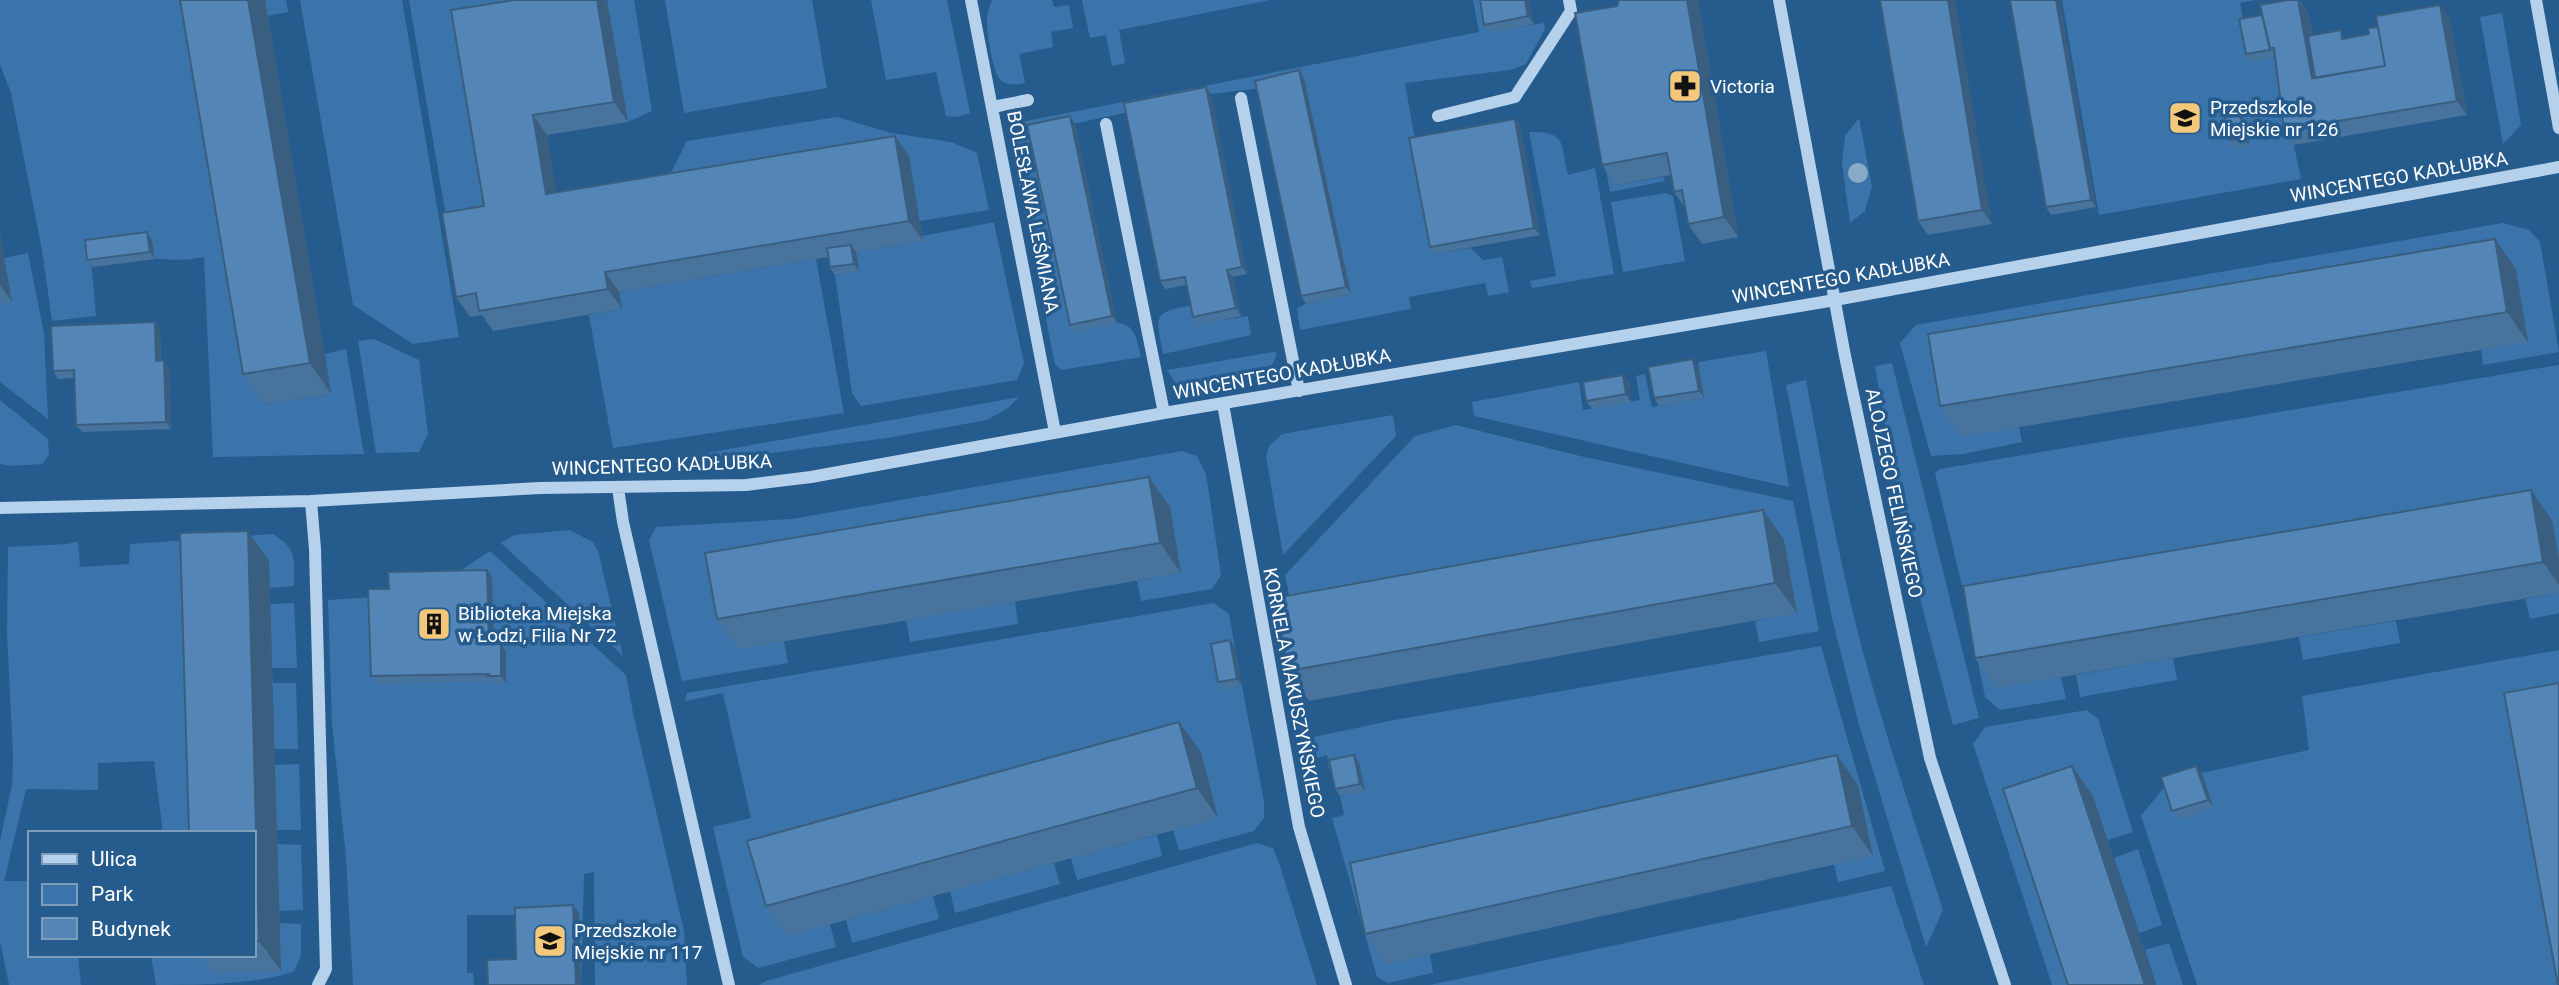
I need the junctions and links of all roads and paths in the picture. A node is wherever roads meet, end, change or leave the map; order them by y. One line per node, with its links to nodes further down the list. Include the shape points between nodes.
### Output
1 (971, 0): 7 (street, BOLESŁAWA LEŚMIANA)
2 (1569, 0): 8 (street, via 1571,11 1516,97)
3 (1779, 0): 12 (street, ALOJZEGO FELIŃSKIEGO)
4 (2536, 0): 10 (street)
5 (1241, 98): 13 (street)
6 (1028, 100): 7 (street)
7 (993, 107): 16 (street, BOLESŁAWA LEŚMIANA)
8 (1438, 116)
9 (1106, 124): 15 (street)
10 (2559, 128)
11 (2559, 167): 12 (street, WINCENTEGO KADŁUBKA)
12 (1835, 300): 13 (street, WINCENTEGO KADŁUBKA); 23 (street, ALOJZEGO FELIŃSKIEGO, via 1930,758)
13 (1299, 391): 14 (street, WINCENTEGO KADŁUBKA)
14 (1223, 404): 15 (street, WINCENTEGO KADŁUBKA); 22 (street, KORNELA MAKUSZYŃSKIEGO, via 1299,827)
15 (1164, 413): 16 (street, WINCENTEGO KADŁUBKA)
16 (1055, 432): 17 (street, WINCENTEGO KADŁUBKA, via 811,477 746,485)
17 (618, 488): 18 (street, WINCENTEGO KADŁUBKA); 21 (street)
18 (311, 501): 19 (street, WINCENTEGO KADŁUBKA); 20 (street, via 326,969)
19 (0, 508)
20 (318, 985)
21 (729, 985)
22 (1346, 985)
23 (2005, 985)

